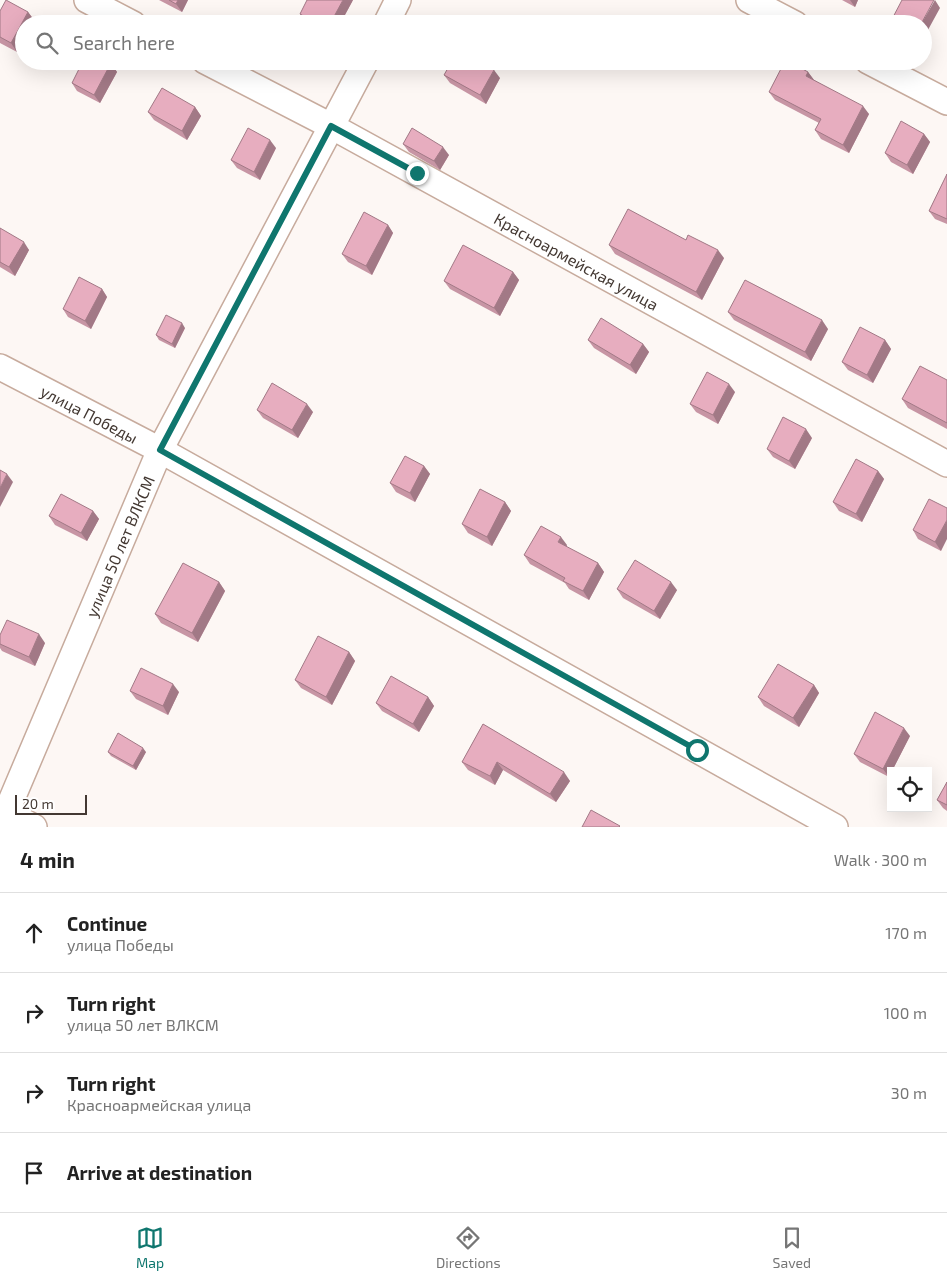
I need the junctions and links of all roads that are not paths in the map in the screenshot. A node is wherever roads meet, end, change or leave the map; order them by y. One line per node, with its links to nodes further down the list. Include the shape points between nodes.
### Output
1 (87, 0): 4 (street)
2 (398, 0): 5 (street)
3 (749, 0): 6 (street)
4 (116, 15)
5 (390, 15)
6 (778, 15)
7 (222, 70): 11 (street, Красноармейская улица)
8 (361, 70): 11 (street, улица 50 лет ВЛКСМ)
9 (885, 70): 10 (street)
10 (947, 102)
11 (331, 126): 13 (street, улица 50 лет ВЛКСМ); 14 (street, Красноармейская улица)
12 (0, 367): 13 (street, улица Победы)
13 (160, 450): 15 (street, улица 50 лет ВЛКСМ); 17 (street, улица Победы)
14 (947, 464)
15 (2, 816): 16 (street)
16 (34, 827)
17 (836, 827)

